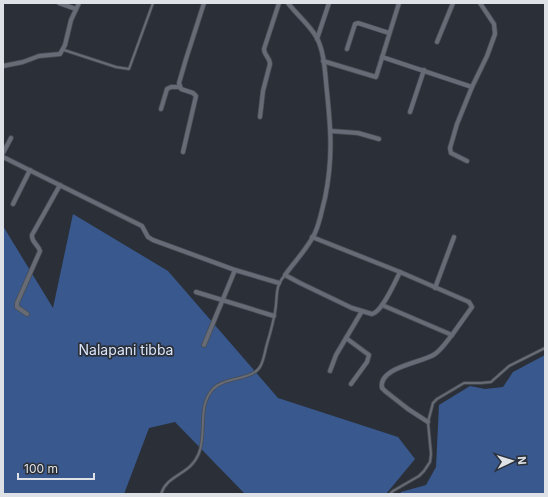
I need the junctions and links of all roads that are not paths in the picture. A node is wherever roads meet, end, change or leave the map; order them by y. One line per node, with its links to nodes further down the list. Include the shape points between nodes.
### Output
1 (59, 3): 11 (street)
2 (79, 3): 11 (street)
3 (153, 3): 16 (lane, via 129,69)
4 (204, 3): 21 (street, via 179,83)
5 (278, 3): 25 (street, via 264,49 270,64 264,85)
6 (288, 3): 13 (street)
7 (329, 3): 13 (street)
8 (399, 3): 12 (street)
9 (454, 3): 14 (street)
10 (480, 3): 22 (street, via 494,24 495,31 487,56)
11 (76, 9): 16 (street)
12 (389, 33): 15 (street, via 355,24); 17 (street)
13 (317, 39): 18 (street)
14 (437, 42)
15 (347, 49)
16 (64, 50): 19 (street, via 60,54 39,56)
17 (382, 56): 18 (street, via 376,77); 20 (street)
18 (323, 61): 26 (street)
19 (3, 66)
20 (424, 70): 22 (street); 24 (street)
21 (180, 87): 23 (street, via 168,88); 29 (street, via 196,96)
22 (472, 87): 32 (street, via 450,150)
23 (161, 109)
24 (410, 112)
25 (260, 117)
26 (331, 132): 28 (street); 36 (street, via 329,174 322,211)
27 (11, 138): 30 (street)
28 (379, 139)
29 (183, 152)
30 (3, 153)
31 (3, 157): 33 (street)
32 (467, 161)
33 (30, 170): 34 (street); 35 (street)
34 (60, 185): 38 (street, via 142,226 148,237 153,240); 47 (street, via 32,235 40,250 17,303 17,307)
35 (13, 204)
36 (312, 237): 39 (street); 40 (street)
37 (454, 237): 42 (street)
38 (235, 270): 41 (street); 44 (street)
39 (400, 272): 42 (street); 45 (street)
40 (285, 275): 41 (lane); 46 (street)
41 (279, 282): 48 (lane)
42 (434, 288): 49 (street, via 469,302 472,306)
43 (196, 292): 44 (street)
44 (223, 300): 48 (street); 51 (street)
45 (382, 305): 46 (street, via 376,313); 49 (street)
46 (362, 311): 50 (street)
47 (27, 314)
48 (274, 316): 56 (lane, via 260,367 253,374 224,382 212,390 203,410 202,440 197,457 185,471 169,481)
49 (452, 335): 55 (street, via 436,354 392,371 382,382 385,391)
50 (346, 338): 53 (street); 54 (street, via 369,355)
51 (204, 345)
52 (545, 348): 55 (lane, via 509,366 491,382 464,383 439,397 433,403)
53 (330, 371)
54 (351, 384)
55 (428, 422): 57 (lane, via 431,454 428,465 419,476)
56 (160, 494)
57 (390, 494)

